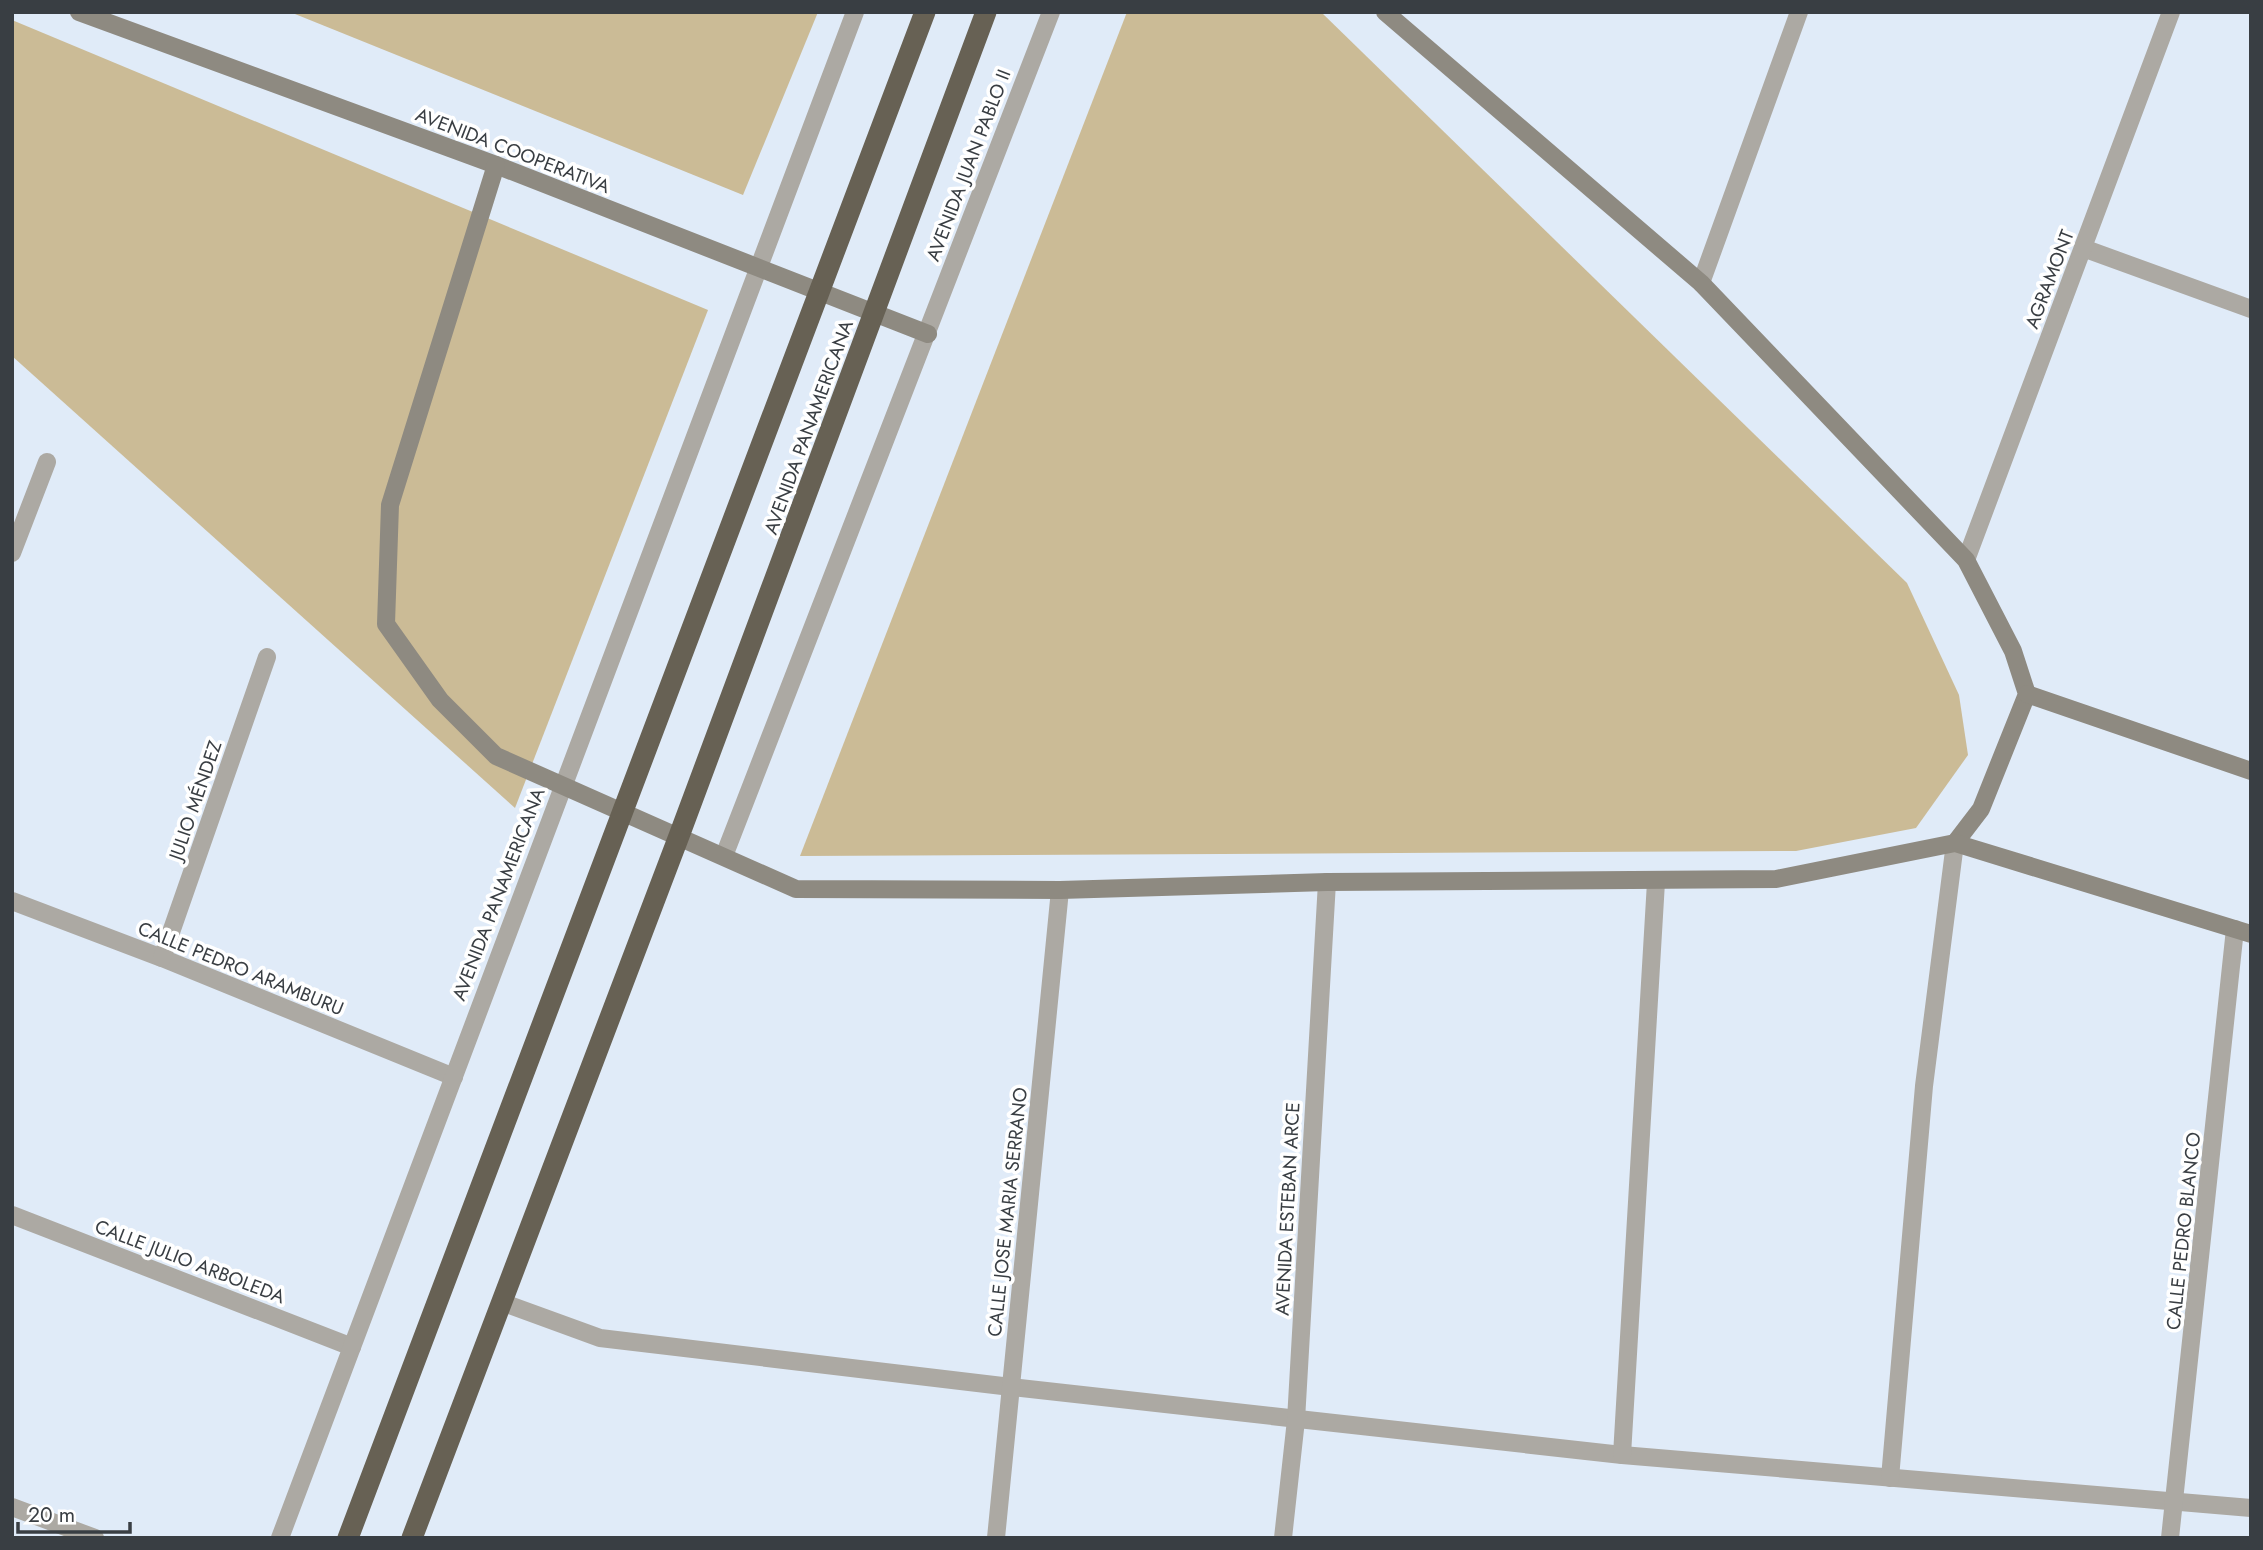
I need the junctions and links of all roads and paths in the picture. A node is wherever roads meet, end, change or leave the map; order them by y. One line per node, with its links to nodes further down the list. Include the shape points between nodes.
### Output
1 (79, 12): 9 (street, AVENIDA COOPERATIVA)
2 (855, 12): 11 (street)
3 (925, 12): 13 (highway)
4 (986, 12): 15 (highway, AVENIDA JUAN PABLO II)
5 (1051, 12): 16 (street, AVENIDA JUAN PABLO II)
6 (1385, 12): 12 (street)
7 (1799, 12): 12 (street)
8 (2171, 12): 10 (street, AGRAMONT)
9 (496, 165): 11 (street, AVENIDA COOPERATIVA); 23 (street, via 390,505 386,624 440,700 496,756)
10 (2083, 248): 14 (street); 19 (street, AGRAMONT)
11 (758, 267): 13 (street, AVENIDA COOPERATIVA); 23 (street, AVENIDA PANAMERICANA)
12 (1701, 283): 19 (street)
13 (822, 292): 15 (street, AVENIDA COOPERATIVA); 24 (highway, AVENIDA PANAMERICANA)
14 (2251, 309)
15 (875, 313): 16 (street, AVENIDA COOPERATIVA); 25 (highway, AVENIDA PANAMERICANA)
16 (928, 334): 27 (street)
17 (47, 462): 18 (street)
18 (12, 553)
19 (1966, 560): 21 (street, via 2013,651)
20 (267, 657): 33 (street, JULIO MÉNDEZ)
21 (2027, 694): 22 (street); 26 (street, via 1981,808)
22 (2251, 771)
23 (564, 785): 24 (street); 34 (street, AVENIDA PANAMERICANA)
24 (624, 811): 25 (street); 47 (highway, AVENIDA PANAMERICANA)
25 (680, 836): 27 (street); 36 (highway, AVENIDA PANAMERICANA)
26 (1955, 843): 28 (street, via 1776,879); 32 (street); 41 (street, via 1924,1086)
27 (724, 856): 30 (street, via 796,890)
28 (1656, 882): 29 (street); 40 (street)
29 (1327, 883): 30 (street); 39 (street, AVENIDA ESTEBAN ARCE)
30 (1060, 890): 38 (street, CALLE JOSE MARIA SERRANO)
31 (12, 901): 33 (street, CALLE PEDRO ARAMBURU)
32 (2243, 931): 42 (street, CALLE PEDRO BLANCO)
33 (162, 958): 34 (street, CALLE PEDRO ARAMBURU)
34 (454, 1077): 37 (street, AVENIDA PANAMERICANA)
35 (12, 1215): 37 (street, CALLE JULIO ARBOLEDA)
36 (501, 1302): 38 (street, via 600,1338); 48 (highway, AVENIDA PANAMERICANA)
37 (352, 1347): 46 (street, AVENIDA PANAMERICANA)
38 (1011, 1387): 39 (street); 49 (street, CALLE JOSE MARIA SERRANO)
39 (1296, 1420): 40 (street); 50 (street, AVENIDA ESTEBAN ARCE)
40 (1622, 1455): 41 (street)
41 (1891, 1478): 42 (street)
42 (2176, 1503): 44 (street); 51 (street, CALLE PEDRO BLANCO)
43 (12, 1507): 45 (street)
44 (2251, 1508)
45 (95, 1538)
46 (280, 1538)
47 (348, 1538)
48 (412, 1538)
49 (996, 1538)
50 (1283, 1538)
51 (2170, 1538)

